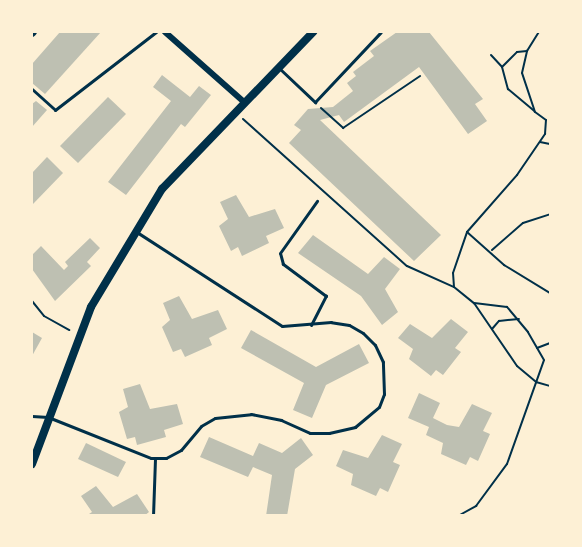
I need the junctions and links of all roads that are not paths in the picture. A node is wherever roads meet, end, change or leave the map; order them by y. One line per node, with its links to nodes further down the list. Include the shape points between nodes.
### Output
1 (156, 32): 6 (lane, via 55,110)
2 (165, 32): 7 (street)
3 (313, 32): 5 (street)
4 (381, 32): 5 (lane, via 315,102)
5 (277, 67): 7 (street)
6 (32, 89)
7 (243, 101): 9 (street, via 162,189)
8 (317, 201): 10 (lane, via 280,254 283,264 326,296)
9 (137, 232): 10 (lane, via 282,326); 12 (street, via 91,307)
10 (311, 325): 13 (lane, via 349,325 375,345 383,362 384,394 368,419 342,432 320,433 281,420 232,415 201,426 181,450)
11 (32, 416): 12 (lane)
12 (48, 417): 13 (lane, via 134,454); 14 (street)
13 (155, 458): 15 (lane)
14 (32, 464)
15 (153, 516)

